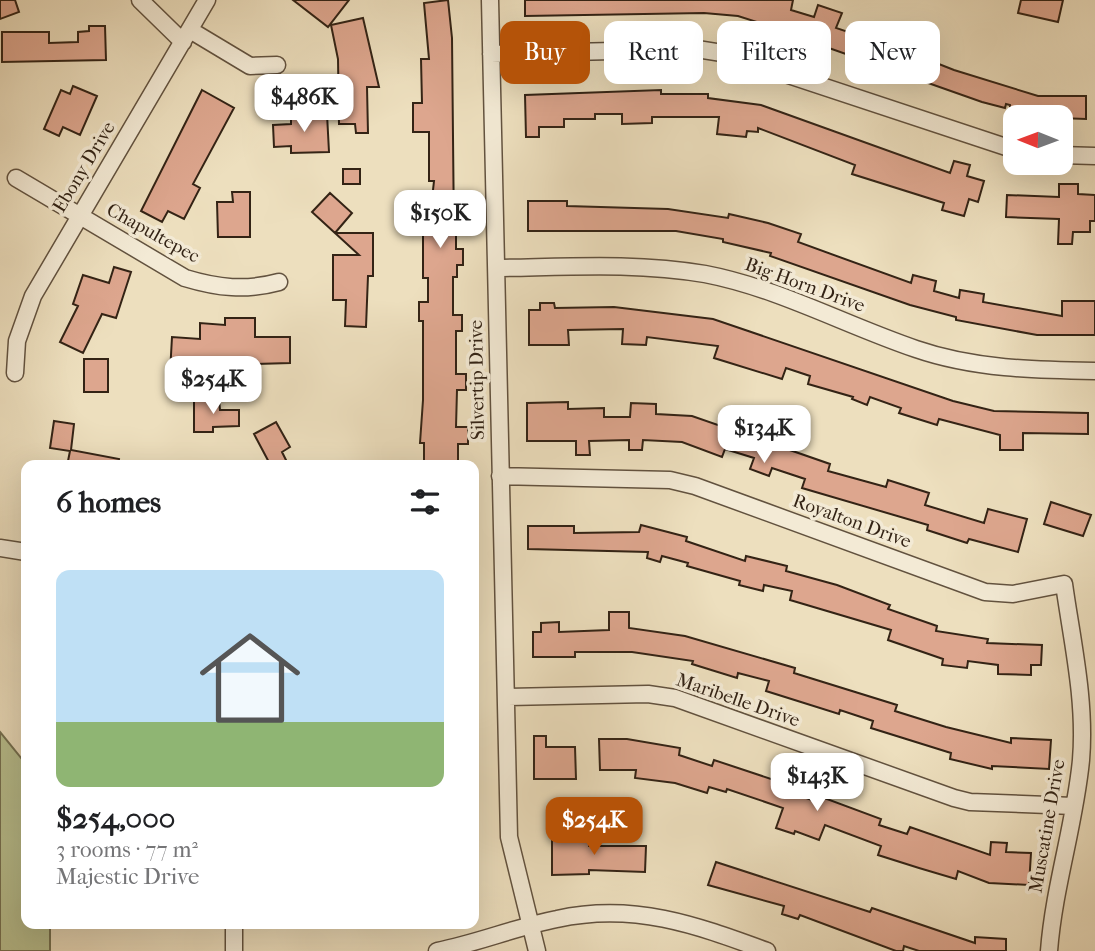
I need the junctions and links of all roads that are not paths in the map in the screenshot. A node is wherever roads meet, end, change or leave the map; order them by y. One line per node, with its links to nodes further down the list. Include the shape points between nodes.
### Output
1 (140, 0): 4 (street)
2 (207, 0): 4 (street, Ebony Drive)
3 (490, 0): 5 (street, Silvertip Drive)
4 (186, 36): 6 (street, via 250,66); 11 (street, Ebony Drive)
5 (491, 54): 7 (street, via 697,49 722,53); 12 (street, Silvertip Drive)
6 (277, 65)
7 (1003, 146)
8 (1073, 155): 9 (street)
9 (1095, 156)
10 (16, 178): 11 (street, Chapultepec)
11 (79, 215): 13 (street, Chapultepec, via 185,278 239,289); 15 (street, Ebony Drive, via 26,310 17,341)
12 (497, 268): 14 (street, Big Horn Drive, via 629,266 705,275 755,287 917,349 963,361 1020,370); 16 (street, Silvertip Drive)
13 (279, 282)
14 (1095, 372)
15 (15, 373)
16 (500, 476): 19 (street, Royalton Drive, via 670,481 695,486 985,592 1013,594); 20 (street, Silvertip Drive)
17 (0, 548): 18 (street)
18 (21, 551)
19 (1064, 584): 21 (street, Muscatine Drive, via 1082,705 1081,761)
20 (507, 697): 21 (street, Maribelle Drive, via 648,694 675,698 954,798); 22 (street, Silvertip Drive, via 509,836)
21 (1073, 806): 28 (street, Muscatine Drive)
22 (532, 925): 25 (street); 26 (street, Silvertip Drive); 27 (street, via 589,914 644,915 684,922)
23 (234, 929): 24 (street)
24 (234, 951)
25 (437, 951)
26 (537, 951)
27 (767, 951)
28 (1049, 951)

